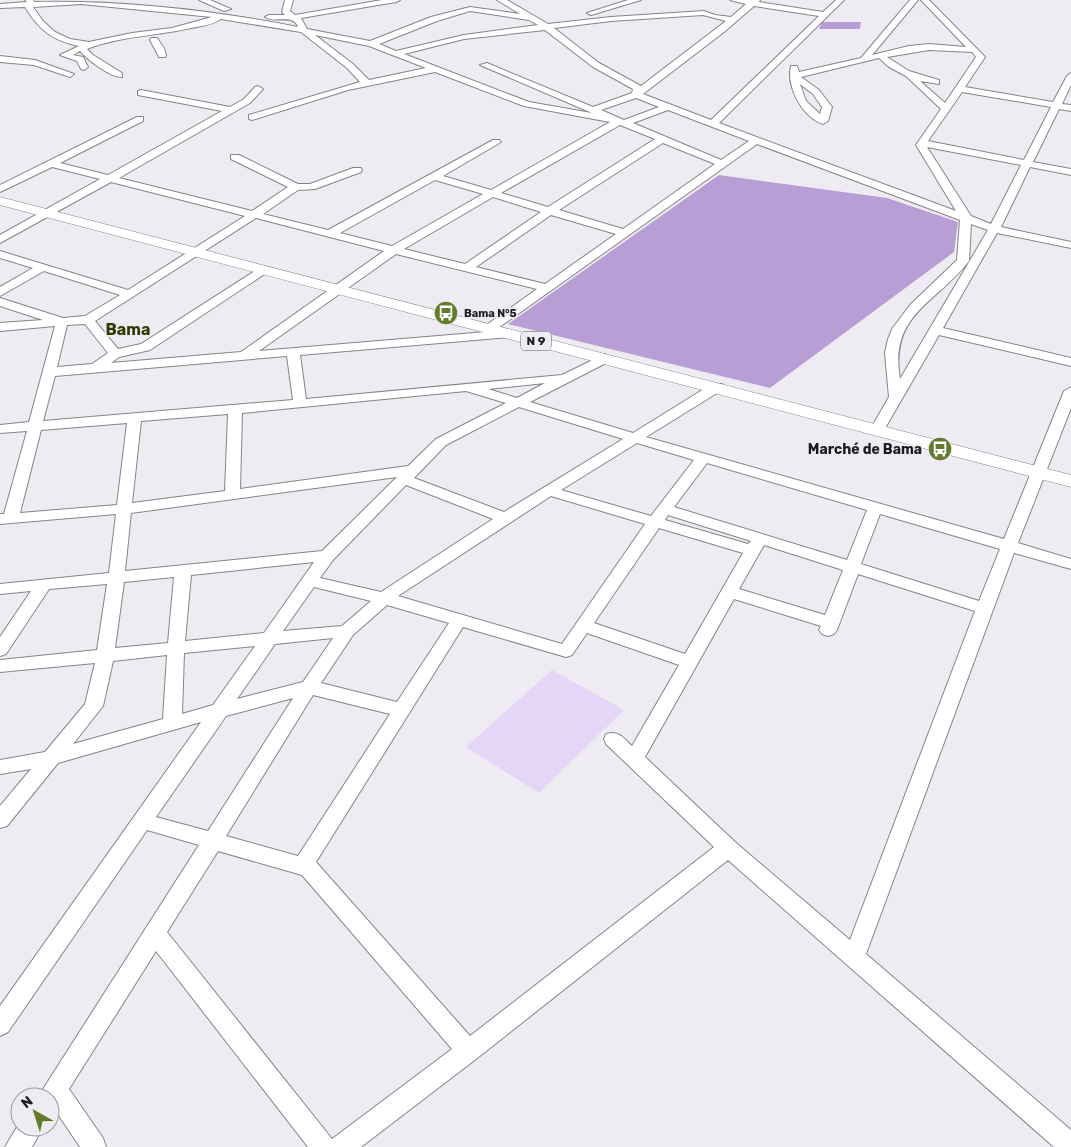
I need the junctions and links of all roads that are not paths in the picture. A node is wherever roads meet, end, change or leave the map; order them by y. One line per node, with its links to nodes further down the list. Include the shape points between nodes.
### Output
1 (203, 0): 15 (street)
2 (289, 0): 18 (street, via 286,12)
3 (396, 0): 18 (street)
4 (637, 0): 23 (street)
5 (734, 0): 11 (street)
6 (840, 0): 17 (street)
7 (914, 0): 42 (street)
8 (926, 0): 34 (street)
9 (28, 2): 13 (street); 15 (street, via 82,2); 33 (street, via 41,28 61,39)
10 (504, 2): 14 (street); 20 (street)
11 (754, 2): 17 (street); 21 (street)
12 (700, 3): 16 (street, via 707,10)
13 (0, 6)
14 (470, 9): 20 (street); 26 (street)
15 (226, 12): 19 (street); 22 (street)
16 (704, 13): 21 (street); 23 (street)
17 (826, 15): 35 (street)
18 (295, 17): 19 (street); 25 (street, via 300,21)
19 (254, 18): 22 (street, via 235,22); 25 (street)
20 (534, 19): 23 (street)
21 (733, 20): 57 (street)
22 (212, 21): 24 (street)
23 (545, 26): 32 (street); 57 (street, via 596,65 638,88)
24 (172, 30): 27 (street); 29 (street)
25 (302, 30): 28 (street); 53 (street, via 350,66)
26 (392, 36): 28 (street); 31 (street); 32 (street, via 429,38)
27 (119, 38): 33 (street); 37 (street, via 110,44)
28 (343, 38): 31 (street)
29 (154, 40): 30 (street); 38 (street)
30 (132, 44)
31 (371, 44): 36 (street)
32 (432, 44): 36 (street)
33 (85, 46): 44 (street, via 88,55); 46 (street, via 61,55 80,59)
34 (974, 50): 39 (street, via 929,47); 54 (street, via 981,57)
35 (788, 52): 49 (street); 67 (street)
36 (397, 53): 47 (street)
37 (112, 55): 44 (street); 44 (street, via 116,73)
38 (162, 55)
39 (881, 55): 42 (street); 51 (street)
40 (47, 57): 43 (street)
41 (0, 59): 43 (street)
42 (864, 59): 49 (street)
43 (26, 62): 46 (street, via 72,72); 48 (street)
44 (98, 62): 46 (street)
45 (484, 65): 63 (street)
46 (84, 67)
47 (436, 69): 53 (street); 66 (street, via 527,104)
48 (0, 70)
49 (796, 76): 49 (street, via 795,86 802,103 824,122 827,107 816,92)
50 (1071, 76): 58 (street)
51 (922, 82): 52 (street); 60 (street)
52 (936, 82)
53 (368, 84): 64 (street, via 316,96)
54 (959, 89): 58 (street); 60 (street)
55 (258, 90): 62 (street)
56 (141, 93): 62 (street)
57 (636, 95): 59 (street); 63 (street)
58 (1055, 106): 61 (street); 75 (street)
59 (667, 107): 66 (street); 67 (street)
60 (946, 108): 71 (street)
61 (1071, 108)
62 (231, 110): 79 (street)
63 (593, 110): 66 (street)
64 (252, 117)
65 (140, 119): 73 (street)
66 (621, 122): 68 (street); 82 (street)
67 (712, 124): 69 (street)
68 (662, 139): 74 (street); 84 (street)
69 (756, 140): 74 (street); 87 (street)
70 (496, 142): 78 (street)
71 (922, 143): 75 (street); 87 (street)
72 (235, 157): 80 (street)
73 (52, 164): 79 (street); 81 (street)
74 (723, 164): 89 (street)
75 (1026, 164): 77 (street); 88 (street)
76 (357, 170): 80 (street, via 312,187)
77 (1071, 172)
78 (433, 176): 82 (street); 90 (street)
79 (110, 178): 85 (street); 86 (street)
80 (296, 187): 86 (street)
81 (0, 189)
82 (493, 193): 84 (street); 93 (street)
83 (0, 201): 85 (main road, N 9)
84 (550, 210): 89 (street); 97 (street)
85 (49, 213): 91 (street); 94 (main road, N 9)
86 (254, 215): 90 (street); 94 (street)
87 (966, 218): 88 (street); 121 (street, via 964,261 906,318 894,339 890,368)
88 (994, 229): 92 (street); 108 (street)
89 (626, 233): 99 (street)
90 (329, 234): 93 (street)
91 (0, 240)
92 (1071, 245)
93 (393, 250): 97 (street); 100 (street)
94 (197, 252): 98 (main road, N 9); 102 (street)
95 (0, 254): 96 (street)
96 (43, 267): 101 (street); 102 (street)
97 (467, 268): 99 (street)
98 (265, 269): 100 (main road, N 9); 111 (street, via 145,346)
99 (547, 288): 107 (street)
100 (338, 289): 107 (main road, N 9); 112 (street)
101 (0, 292)
102 (130, 294): 104 (street)
103 (0, 302): 105 (street)
104 (88, 320): 105 (street); 111 (street)
105 (62, 322): 106 (street); 116 (street)
106 (0, 327)
107 (489, 329): 109 (main road, N 9)
108 (935, 330): 114 (street); 121 (street)
109 (507, 334): 110 (street); 113 (main road, N 9)
110 (293, 351): 112 (street); 123 (street)
111 (115, 354): 115 (street)
112 (244, 355): 115 (street)
113 (605, 358): 117 (street); 119 (main road, N 9)
114 (1071, 362)
115 (95, 368): 116 (street)
116 (49, 372): 126 (street)
117 (569, 376): 118 (street); 122 (street)
118 (466, 387): 122 (street); 123 (street)
119 (717, 387): 128 (main road, N 9); 129 (street)
120 (1071, 391): 131 (street)
121 (896, 397): 128 (street)
122 (519, 402): 129 (street); 132 (street, via 441,442)
123 (300, 404): 124 (street)
124 (235, 409): 125 (street); 135 (street)
125 (135, 417): 126 (street); 137 (street)
126 (35, 426): 127 (street); 139 (street)
127 (0, 429)
128 (877, 430): 131 (main road, N 9)
129 (635, 438): 130 (street); 134 (street)
130 (703, 458): 136 (street); 138 (street)
131 (1037, 472): 133 (main road, N 9); 143 (street)
132 (408, 474): 135 (street); 140 (street); 144 (street)
133 (1071, 481)
134 (549, 491): 140 (street); 141 (street)
135 (232, 494): 137 (street)
136 (875, 508): 143 (street); 146 (street)
137 (124, 509): 139 (street); 148 (street)
138 (665, 509): 141 (street); 142 (street)
139 (5, 518)
140 (505, 518): 153 (street)
141 (655, 522): 142 (street); 156 (street)
142 (756, 544): 146 (street); 152 (street)
143 (1008, 547): 145 (street); 154 (street)
144 (327, 556): 147 (street); 149 (street)
145 (1071, 564)
146 (852, 568): 152 (street, via 829,626); 154 (street)
147 (183, 572): 148 (street); 159 (street)
148 (116, 578): 150 (street); 161 (street)
149 (310, 581): 153 (street); 158 (street)
150 (44, 585): 151 (street); 160 (street)
151 (0, 589)
152 (729, 592): 162 (street)
153 (384, 598): 155 (street); 157 (street)
154 (984, 608): 178 (street)
155 (459, 620): 156 (street, via 566,651); 166 (street)
156 (584, 626): 162 (street)
157 (347, 631): 158 (street); 164 (street)
158 (269, 639): 159 (street); 165 (street)
159 (176, 647): 161 (street); 167 (street)
160 (0, 650)
161 (105, 655): 163 (street); 169 (street, via 94,706)
162 (690, 662): 170 (street)
163 (0, 666)
164 (309, 687): 165 (street); 166 (street); 174 (street)
165 (220, 710): 167 (street); 173 (street)
166 (402, 710): 176 (street)
167 (172, 723): 169 (street)
168 (613, 739): 170 (street)
169 (51, 758): 171 (street); 172 (street)
170 (634, 759): 175 (street)
171 (0, 767)
172 (0, 820)
173 (142, 821): 174 (street); 179 (street)
174 (212, 839): 176 (street); 177 (street)
175 (728, 848): 178 (street); 180 (street)
176 (303, 866): 180 (street)
177 (155, 933): 181 (street); 185 (street)
178 (854, 958): 183 (street)
179 (0, 1025)
180 (468, 1051): 186 (street)
181 (57, 1087)
182 (60, 1102): 184 (street)
183 (1071, 1146)
184 (94, 1147)
185 (323, 1147)
186 (341, 1147)

